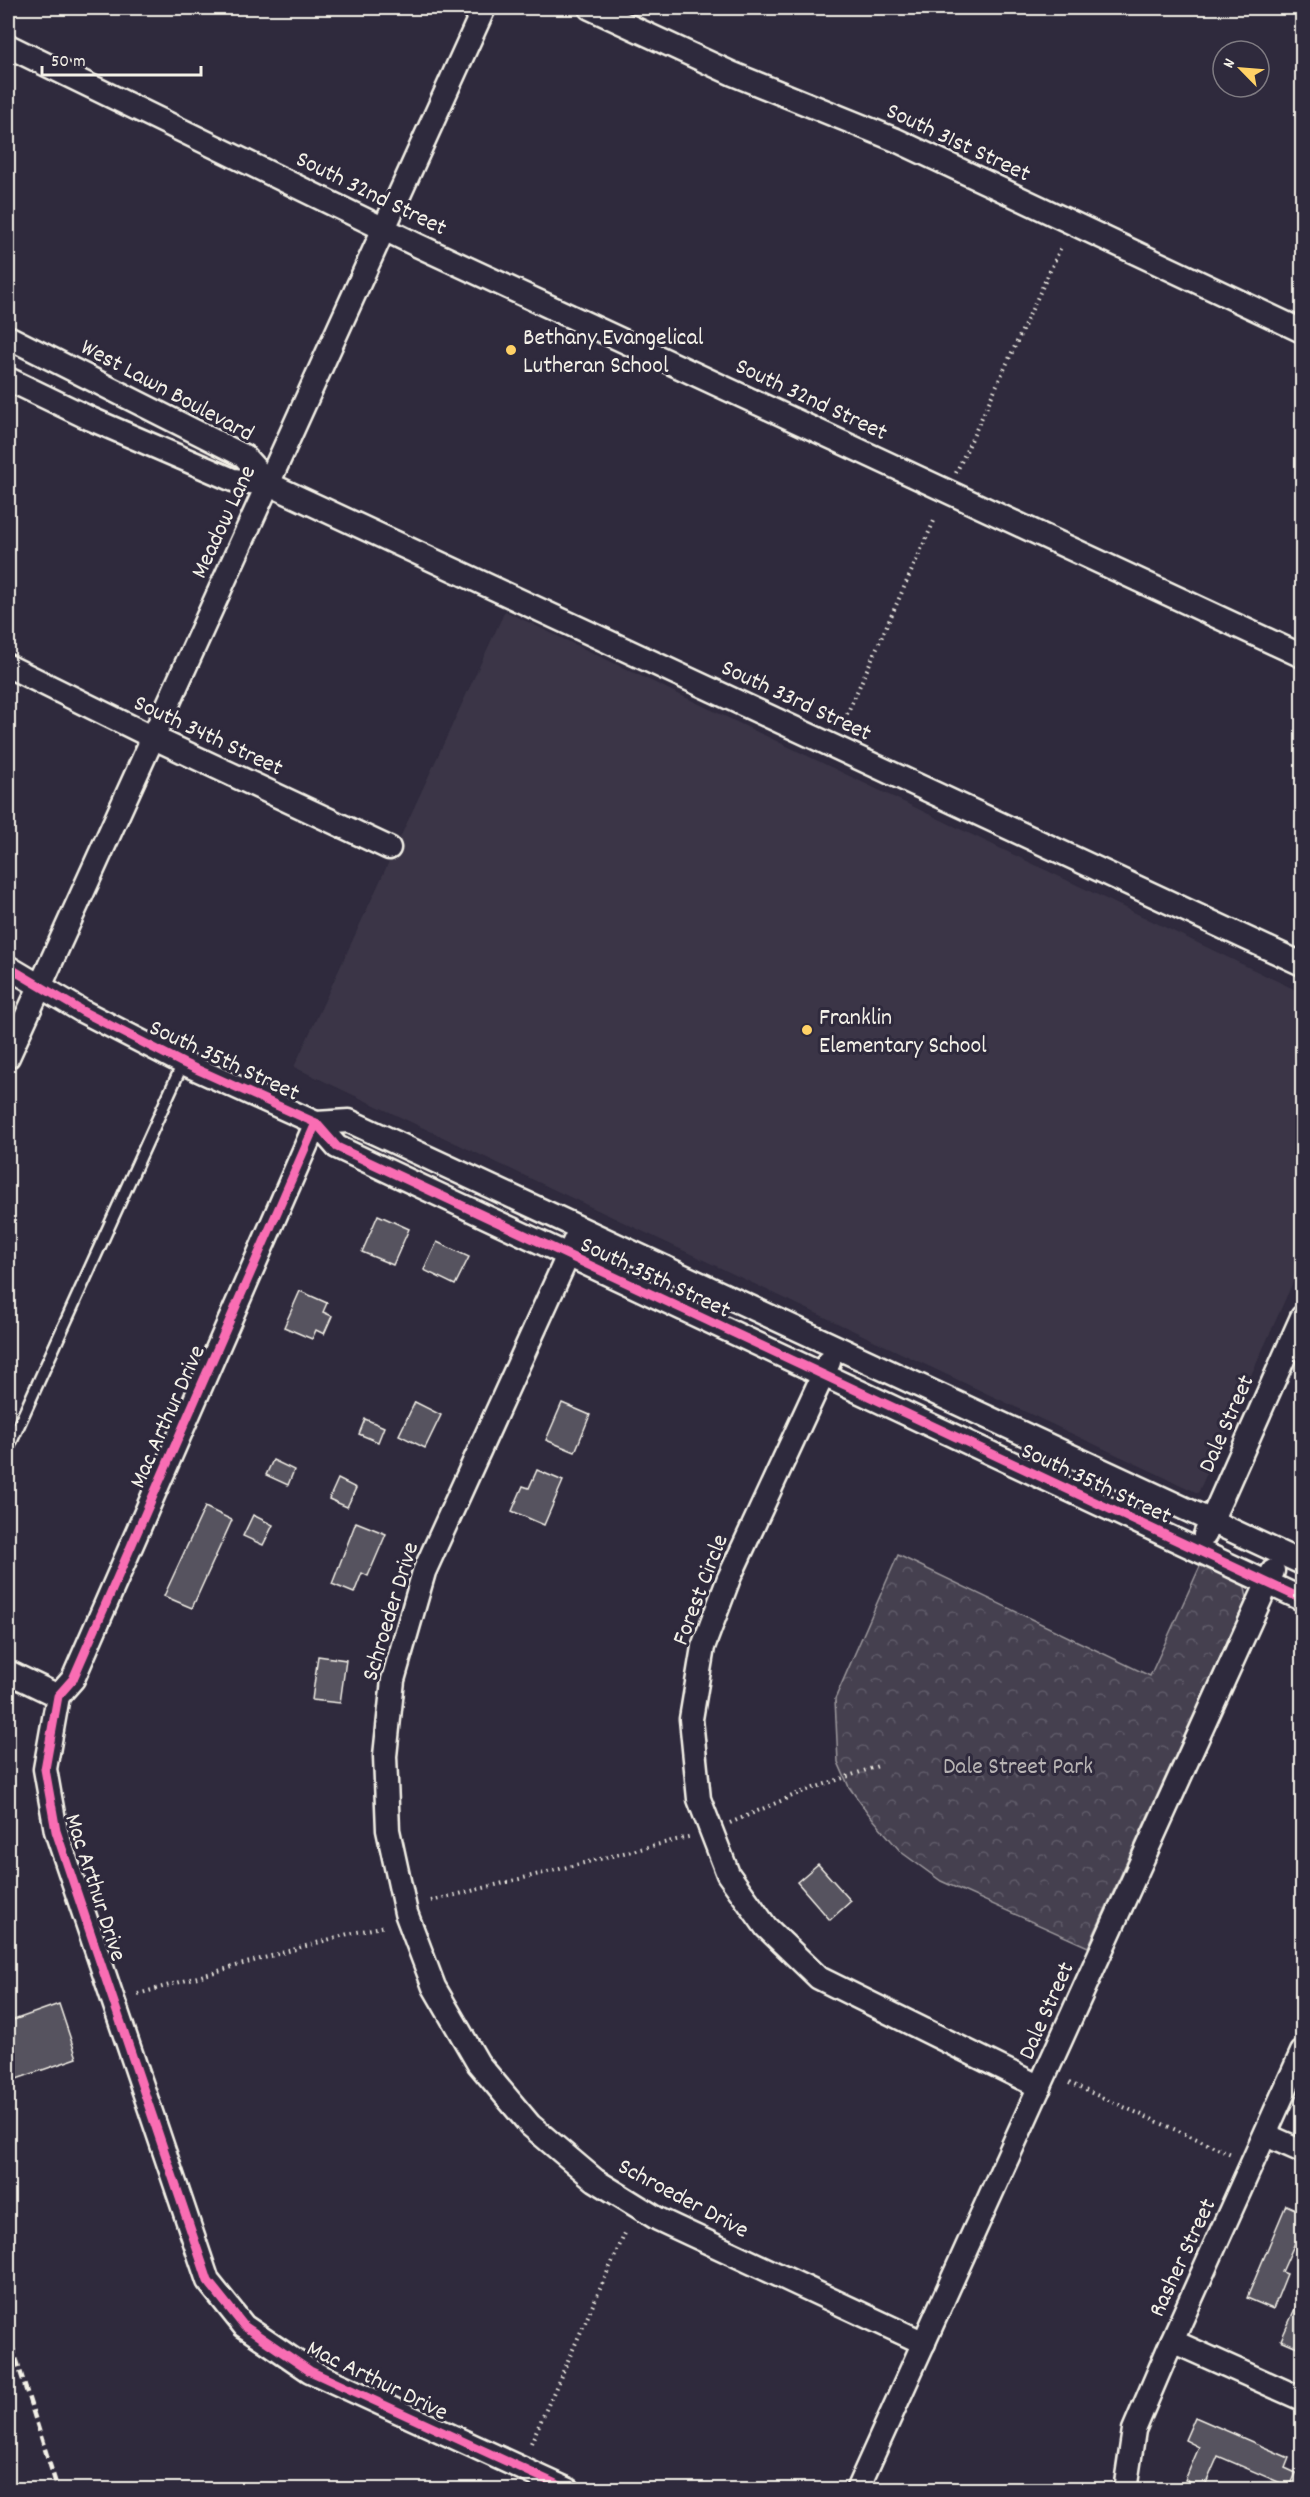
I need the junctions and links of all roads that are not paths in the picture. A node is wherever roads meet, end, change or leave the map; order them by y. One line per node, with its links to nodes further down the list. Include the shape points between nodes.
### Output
1 (484, 8): 4 (street, Meadow Lane)
2 (590, 8): 5 (street, South 31st Street, via 733,74 896,140)
3 (8, 46): 4 (street, South 32nd Street)
4 (384, 229): 8 (street, Meadow Lane); 9 (street, South 32nd Street)
5 (1302, 331)
6 (8, 337): 8 (street, West Lawn Boulevard, via 244,456)
7 (8, 379): 8 (street, West Lawn Boulevard, via 233,480)
8 (269, 484): 11 (street, Meadow Lane); 13 (street, South 33rd Street)
9 (1302, 656)
10 (8, 666): 11 (street, South 34th Street)
11 (152, 737): 12 (street, South 34th Street); 15 (street, Meadow Lane)
12 (389, 848)
13 (1302, 964)
14 (8, 967): 15 (street, South 35th Street)
15 (39, 987): 16 (street, Meadow Lane); 17 (street, South 35th Street)
16 (8, 1057)
17 (183, 1063): 18 (street, South 35th Street); 24 (lane)
18 (316, 1123): 19 (street, South 35th Street, via 349,1121); 20 (street, South 35th Street, via 337,1147); 32 (street, Mac Arthur Drive, via 73,1679)
19 (580, 1228): 20 (street, Schroeder Drive); 22 (street, South 35th Street)
20 (569, 1257): 23 (street, South 35th Street); 38 (street, Schroeder Drive, via 424,1572 393,1680 385,1756 388,1830 406,1913 434,1988 478,2063 530,2125 595,2180 658,2219)
21 (1302, 1317): 25 (street, Dale Street)
22 (836, 1347): 23 (street, Forest Circle); 25 (street, South 35th Street)
23 (823, 1375): 26 (street, South 35th Street); 34 (street, Forest Circle, via 729,1578 703,1647 692,1719 699,1799 728,1874 766,1927 819,1978)
24 (8, 1449)
25 (1211, 1521): 26 (street, Dale Street); 27 (street, South 35th Street)
26 (1198, 1551): 29 (street, South 35th Street)
27 (1281, 1554): 28 (street, South 35th Street); 29 (street, Dale Street)
28 (1302, 1563)
29 (1267, 1583): 30 (street, South 35th Street); 34 (street, Dale Street)
30 (1302, 1599)
31 (8, 1672): 32 (street)
32 (58, 1696): 40 (street, Mac Arthur Drive, via 45,1769 56,1832 208,2281 244,2326 310,2372)
33 (1302, 2052): 35 (street, Rasher Street)
34 (1040, 2087): 38 (street, Dale Street)
35 (1266, 2135): 36 (street); 37 (street, Rasher Street)
36 (1302, 2151)
37 (1172, 2341): 39 (street); 42 (street, Rasher Street, via 1134,2430)
38 (924, 2343): 41 (street, Dale Street)
39 (1302, 2399)
40 (569, 2490)
41 (857, 2490)
42 (1125, 2490)

